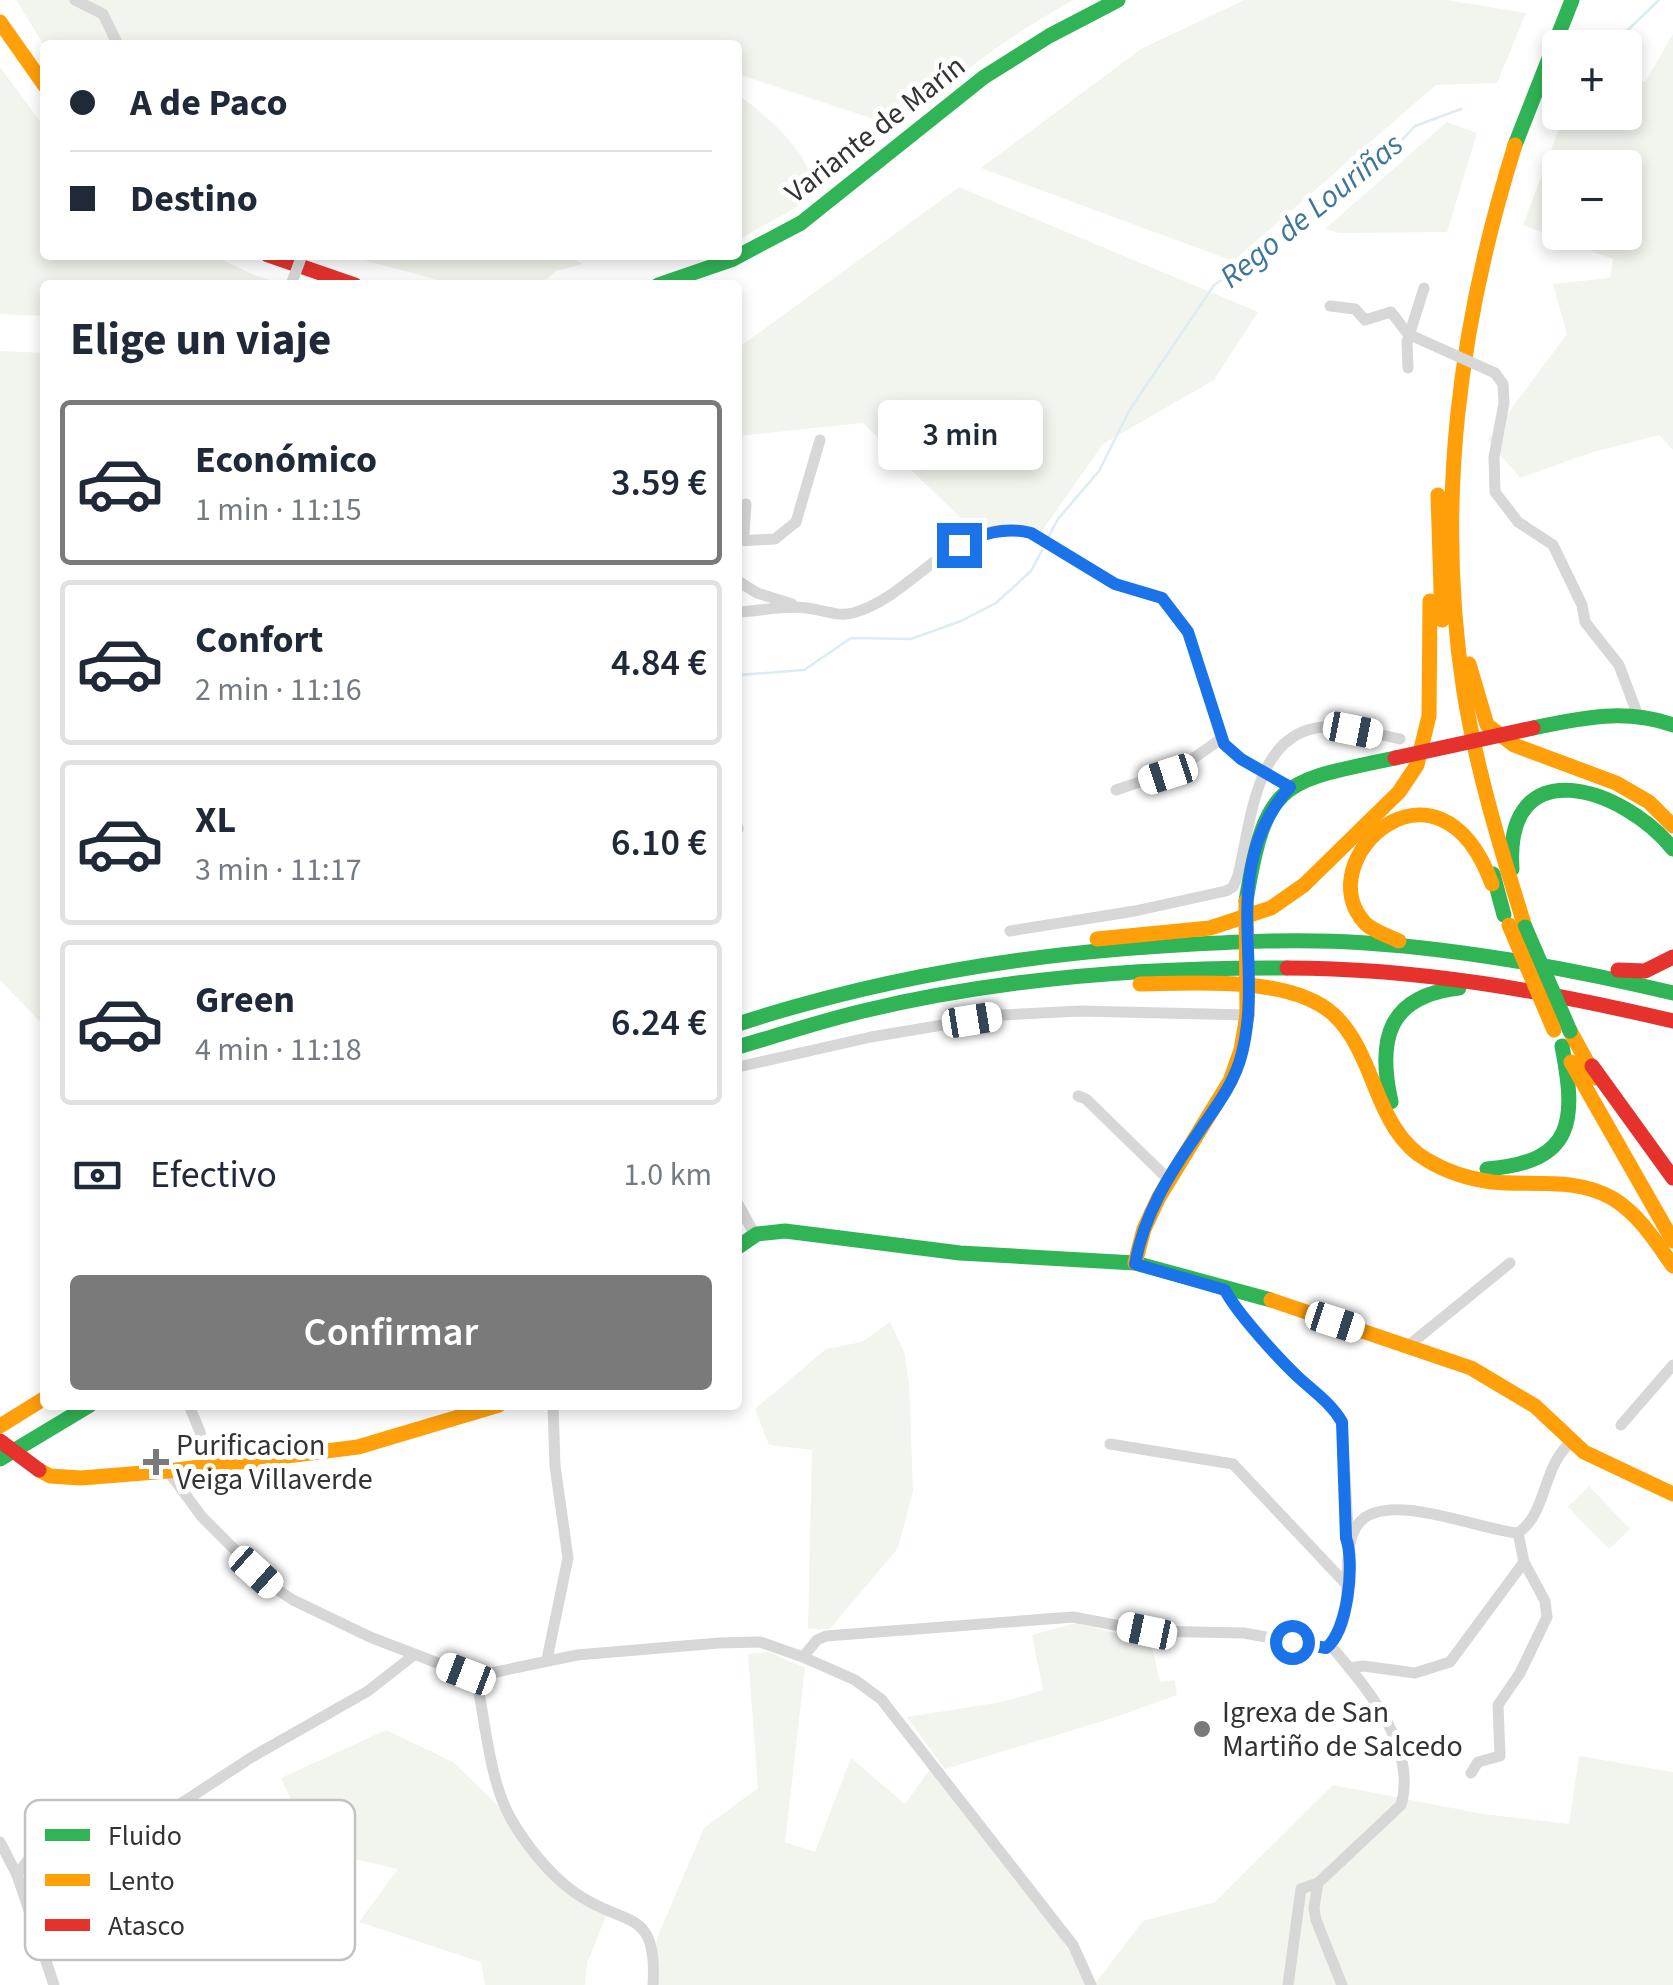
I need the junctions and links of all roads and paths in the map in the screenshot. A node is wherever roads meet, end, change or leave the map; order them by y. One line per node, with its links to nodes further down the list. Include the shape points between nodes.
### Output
1 (75, 0): 6 (street, via 103,14)
2 (1118, 0): 10 (main road, Variante de Marín, via 1014,56 938,110 839,196)
3 (1558, 0): 7 (main road)
4 (1572, 0): 29 (main road, via 1520,122 1470,306 1451,497)
5 (0, 22): 8 (main road)
6 (116, 40)
7 (1531, 57)
8 (40, 79)
9 (1507, 117): 16 (main road)
10 (742, 254)
11 (282, 260): 13 (main road)
12 (725, 260): 14 (main road, Variante de Marín)
13 (340, 280)
14 (671, 280)
15 (1424, 288): 19 (street)
16 (1460, 290)
17 (1330, 306): 19 (street, via 1355,309 1365,320 1391,312)
18 (1454, 324): 22 (main road)
19 (1408, 334): 20 (street); 30 (street, bridge, via 1496,373 1503,384 1495,492 1518,522 1553,545 1585,622 1618,665)
20 (1408, 368)
21 (820, 440): 25 (street, via 796,522 776,539)
22 (1438, 490): 40 (main road, via 1451,695 1474,804); 45 (main road, via 1429,548 1431,672 1422,754 1410,782 1308,884 1275,908 1225,926 1113,936)
23 (746, 504): 24 (street)
24 (742, 535)
25 (742, 538)
26 (742, 584): 27 (street)
27 (806, 608): 28 (street); 32 (street, via 847,615 874,606 934,559 985,533 1031,533 1115,584 1162,598 1188,632)
28 (742, 612)
29 (1455, 617): 37 (main road, via 1486,725 1514,745 1616,783); 39 (main road, via 1472,746)
30 (1637, 712): 31 (main road); 35 (main road, bridge, via 1533,728)
31 (1673, 724)
32 (1221, 739): 34 (street); 36 (street, via 1178,770)
33 (1400, 739): 34 (street, via 1314,728 1281,746)
34 (1264, 774): 35 (street); 41 (street, via 1238,875 1226,892)
35 (1290, 787): 49 (main road, bridge, via 1272,808 1246,902)
36 (1116, 790)
37 (1673, 826)
38 (1673, 848): 39 (main road, via 1649,821 1610,796 1558,790 1520,816 1511,848)
39 (1512, 891): 40 (main road)
40 (1513, 922): 42 (main road, via 1474,844 1458,829 1419,814 1382,824 1349,873 1356,909 1394,940); 52 (main road, bridge)
41 (1010, 931)
42 (1455, 951): 44 (main road); 45 (main road, via 1260,940 1087,951)
43 (1673, 957): 44 (main road, via 1645,971)
44 (1560, 967): 47 (main road)
45 (935, 971): 51 (main road, via 856,987)
46 (1008, 985): 48 (main road, via 1196,968 1348,968 1434,974); 54 (main road, via 864,1011); 68 (main road, via 1216,985 1316,1002 1348,1029 1388,1120 1420,1157 1470,1178 1601,1191 1632,1212)
47 (1673, 993)
48 (1587, 1002): 50 (main road); 53 (main road); 55 (main road, via 1457,988 1420,994 1391,1025 1385,1080 1403,1122 1431,1150 1476,1168 1526,1164 1566,1130 1571,1098)
49 (1246, 1015): 57 (street, via 1002,1015); 59 (main road, via 1241,1058 1226,1093)
50 (1673, 1021)
51 (742, 1023)
52 (1562, 1030): 55 (main road); 56 (main road)
53 (1673, 1032)
54 (742, 1046)
55 (1562, 1046): 64 (main road)
56 (1580, 1049): 60 (main road); 62 (main road)
57 (742, 1066)
58 (1078, 1096): 59 (street)
59 (1167, 1178): 66 (main road)
60 (1673, 1178)
61 (742, 1211): 63 (street)
62 (1673, 1215)
63 (755, 1234): 65 (main road); 66 (main road, via 785,1231 960,1254)
64 (1673, 1241)
65 (742, 1244)
66 (1135, 1264): 69 (main road)
67 (1510, 1264): 70 (street)
68 (1673, 1266)
69 (1225, 1290): 70 (main road); 87 (street, via 1275,1354 1342,1422)
70 (1408, 1346): 80 (main road, via 1492,1378)
71 (1673, 1365): 77 (street)
72 (40, 1401): 78 (main road)
73 (82, 1410): 82 (main road)
74 (190, 1410): 83 (street)
75 (482, 1410): 83 (main road, via 358,1447)
76 (553, 1410): 93 (street, via 568,1558)
77 (1621, 1425)
78 (0, 1426)
79 (0, 1441): 84 (main road, bridge, via 50,1476)
80 (1573, 1441): 85 (main road, via 1599,1461); 86 (street, via 1557,1454)
81 (1110, 1444): 89 (street, via 1233,1464)
82 (0, 1459)
83 (206, 1466): 84 (main road)
84 (168, 1471): 91 (street, via 202,1517 270,1586)
85 (1673, 1494)
86 (1518, 1533): 87 (street, via 1425,1512 1380,1511 1358,1524); 88 (street)
87 (1350, 1550): 89 (street)
88 (1524, 1562): 94 (street, via 1450,1662 1415,1673); 96 (street, via 1547,1617 1498,1704 1500,1756 1478,1762)
89 (1348, 1584): 90 (street)
90 (1330, 1645): 92 (street, via 1244,1633 1147,1631 1073,1617 826,1636); 94 (street)
91 (414, 1655): 95 (street); 97 (street, via 368,1691)
92 (803, 1656): 93 (street, via 760,1642); 106 (street, via 881,1699 1073,1945)
93 (547, 1659): 95 (street)
94 (1350, 1668): 101 (street, via 1398,1747 1404,1794)
95 (476, 1676): 105 (street, via 509,1816 574,1892 642,1926 651,1942)
96 (1471, 1773)
97 (185, 1800)
98 (0, 1842): 100 (street)
99 (25, 1863): 100 (street)
100 (16, 1875): 102 (street)
101 (1318, 1883): 107 (street, via 1301,1889); 108 (street, via 1316,1920)
102 (25, 1901)
103 (45, 1960): 104 (street)
104 (54, 1985)
105 (653, 1985)
106 (1091, 1985)
107 (1288, 1985)
108 (1342, 1985)

